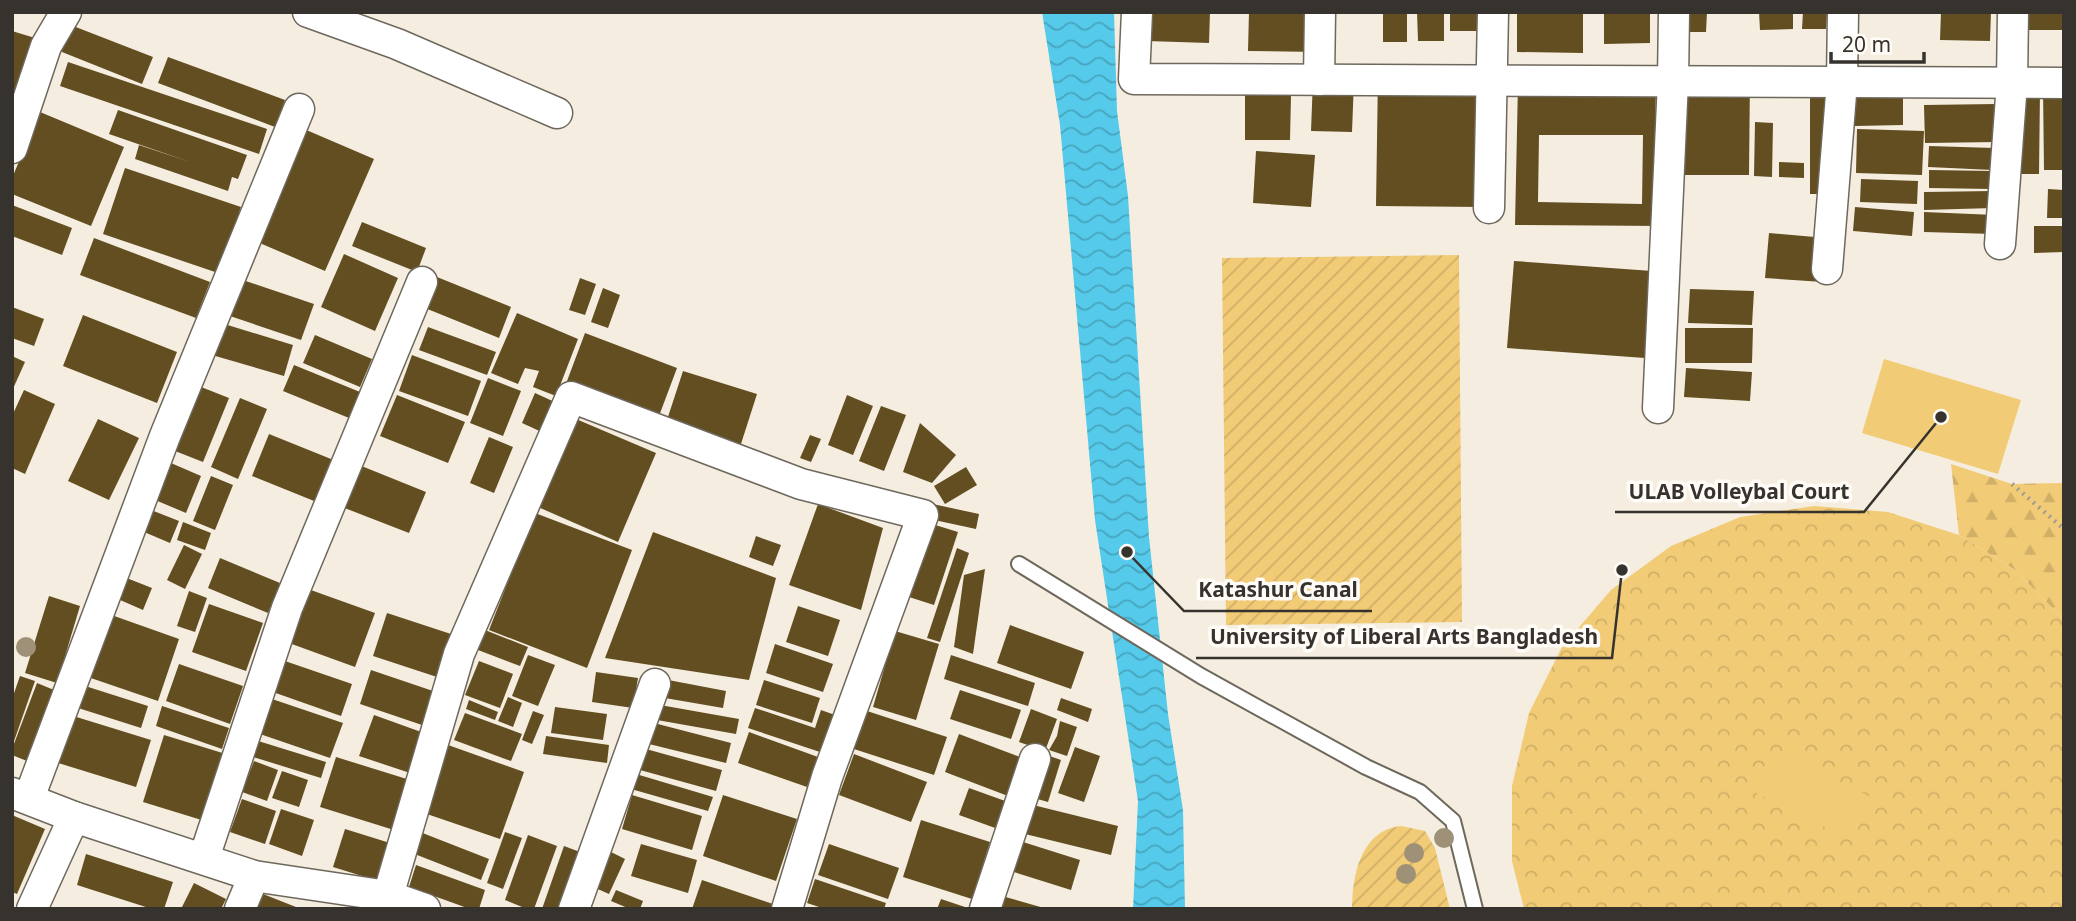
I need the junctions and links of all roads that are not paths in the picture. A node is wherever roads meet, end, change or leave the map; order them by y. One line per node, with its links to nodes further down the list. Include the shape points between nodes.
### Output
1 (66, 12): 17 (street, via 47,46)
2 (308, 12): 16 (street, via 397,44)
3 (1137, 12): 9 (street, via 1134,79)
4 (1320, 12): 9 (street)
5 (1493, 12): 10 (street)
6 (1674, 12): 11 (street)
7 (1843, 12): 12 (street)
8 (2013, 12): 13 (street)
9 (1318, 80): 10 (street)
10 (1492, 80): 11 (street); 18 (street)
11 (1673, 81): 12 (street); 22 (street)
12 (1842, 82): 13 (street); 20 (street)
13 (2012, 83): 14 (street); 19 (street)
14 (2064, 83)
15 (299, 109): 26 (street)
16 (557, 113)
17 (12, 148)
18 (1489, 208)
19 (2000, 244)
20 (1827, 269)
21 (422, 282): 28 (street, via 287,608)
22 (1657, 408)
23 (1019, 564): 37 (lane, via 1198,674 1420,792 1453,821)
24 (655, 684): 34 (street)
25 (1035, 759): 36 (street)
26 (20, 795): 27 (street)
27 (74, 817): 28 (street); 31 (street)
28 (204, 858): 29 (street)
29 (254, 876): 30 (street); 32 (street)
30 (387, 896): 33 (street); 35 (street, via 459,654 571,397 801,484 923,515 827,777)
31 (32, 909)
32 (240, 909)
33 (425, 909)
34 (574, 909)
35 (787, 909)
36 (985, 909)
37 (1475, 909)

